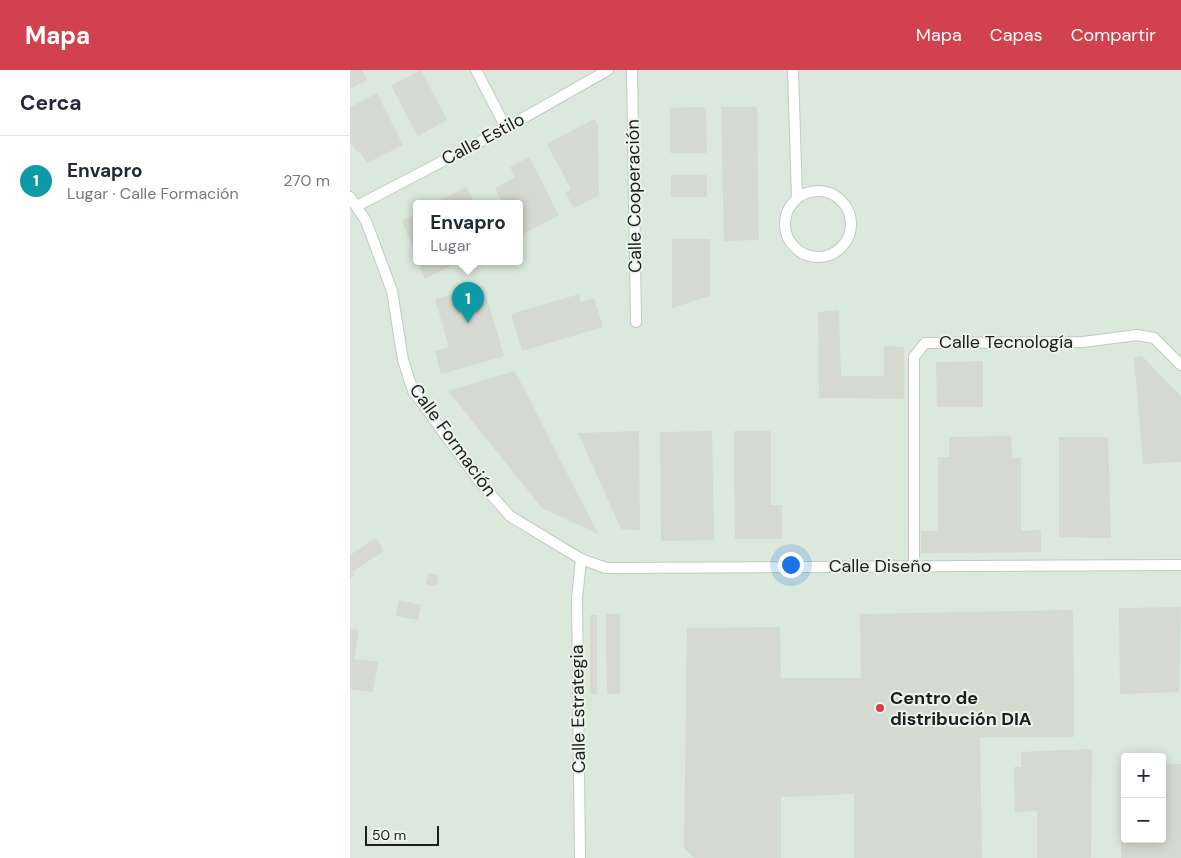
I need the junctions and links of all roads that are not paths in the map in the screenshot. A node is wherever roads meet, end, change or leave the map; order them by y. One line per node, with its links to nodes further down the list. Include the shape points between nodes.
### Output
1 (476, 70): 5 (street)
2 (608, 70): 5 (street, Calle Estilo)
3 (632, 70): 9 (street, Calle Cooperación)
4 (793, 70): 7 (street)
5 (506, 128): 8 (street, Calle Estilo)
6 (350, 197): 8 (street, Calle Formación)
7 (797, 198): 7 (street, via 786,216 785,226 793,246 801,253 821,257 840,250 847,242 851,227 844,202 836,196 816,191)
8 (357, 206): 11 (street, Calle Formación, via 366,221 392,291 403,360 413,390 479,481 510,516)
9 (636, 322)
10 (1181, 365): 12 (street, Calle Tecnología, via 1154,338 1137,335 1083,342 925,342 914,357)
11 (581, 560): 12 (street, Calle Diseño, via 606,568); 14 (street, Calle Estrategia, via 577,599)
12 (914, 565): 13 (street, Calle Diseño)
13 (1181, 565)
14 (580, 858)

